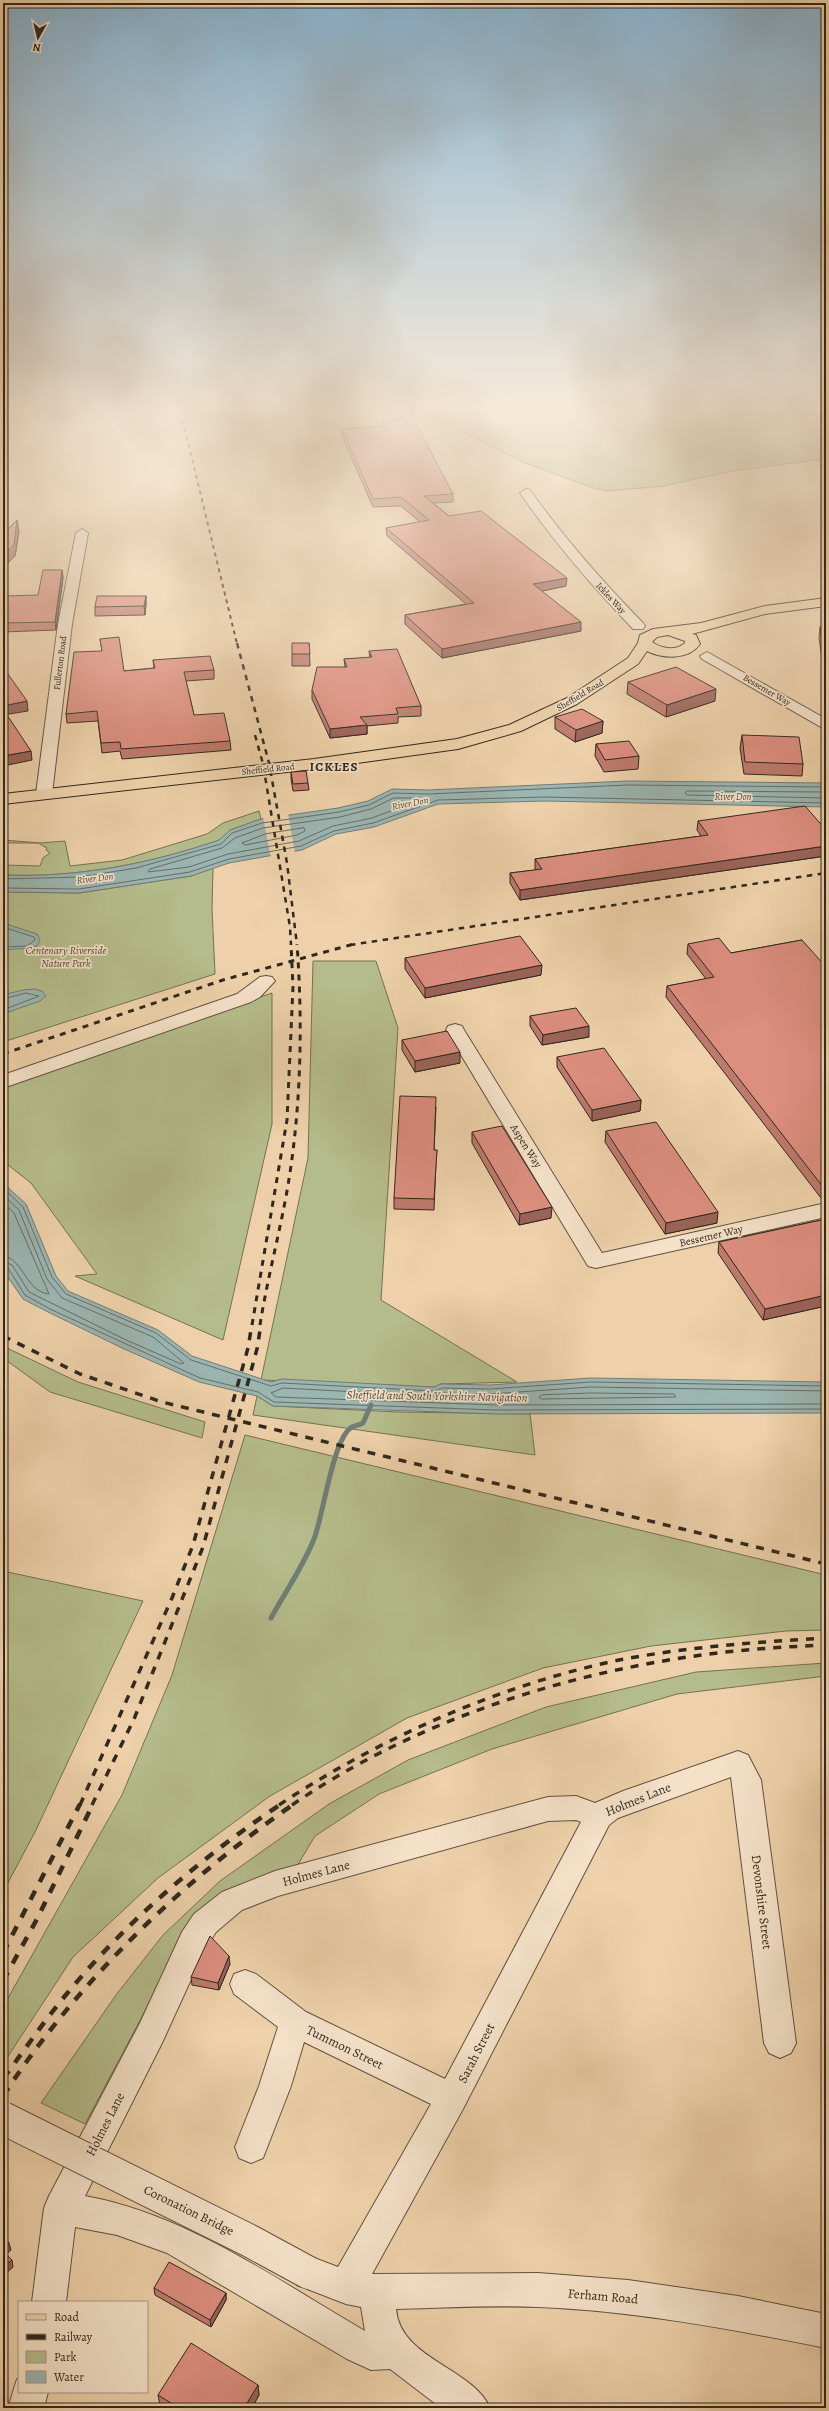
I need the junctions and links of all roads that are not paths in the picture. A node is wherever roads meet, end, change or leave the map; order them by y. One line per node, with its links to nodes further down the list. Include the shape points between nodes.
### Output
1 (543, 518): 4 (street, Ickles Way, via 593,579)
2 (82, 533): 13 (street, Fullerton Road, via 65,624)
3 (826, 602): 5 (main road, via 758,611)
4 (638, 626): 6 (street); 7 (street, Ickles Way, via 643,632)
5 (704, 628): 6 (main road); 8 (main road)
6 (665, 631): 7 (main road, via 648,635); 8 (main road, via 684,634 691,638)
7 (644, 641): 9 (main road, via 654,649); 11 (main road, Sheffield Road)
8 (693, 643): 9 (main road, Sheffield Road, via 686,650); 10 (street, Bessemer Way)
9 (672, 652): 10 (street, Bessemer Way); 11 (main road, Sheffield Road)
10 (707, 656): 12 (street, Bessemer Way)
11 (633, 661): 13 (main road, Sheffield Road, via 572,701 538,718 515,728 458,744 329,762)
12 (826, 725)
13 (44, 794): 14 (main road, Sheffield Road)
14 (3, 799)
15 (266, 981): 17 (street, via 244,998)
16 (455, 1030): 19 (street, Aspen Way)
17 (3, 1082)
18 (826, 1210): 19 (street, Bessemer Way)
19 (596, 1262)
20 (738, 1763): 21 (street, Holmes Lane, via 633,1798); 24 (street, Devonshire Street, via 747,1780)
21 (599, 1816): 25 (street, Sarah Street); 28 (street, Holmes Lane, via 576,1808 548,1809 275,1884 232,1901 205,1923 193,1942 151,2033)
22 (245, 1984): 23 (street, Tummon Street)
23 (295, 2022): 25 (street, Tummon Street); 27 (street, via 275,2086)
24 (780, 2043)
25 (452, 2098): 29 (street, Sarah Street)
26 (3, 2118): 29 (street, Coronation Bridge, bridge, via 309,2273)
27 (251, 2147)
28 (61, 2208): 30 (street, Holmes Lane); 32 (street, via 117,2218 177,2240 359,2347 371,2352)
29 (362, 2289): 31 (street, Ferham Road, via 538,2290 628,2297 738,2313); 32 (street, via 386,2337)
30 (48, 2301)
31 (826, 2331)
32 (397, 2351): 35 (street)
33 (30, 2393): 34 (street)
34 (26, 2408)
35 (472, 2408)

